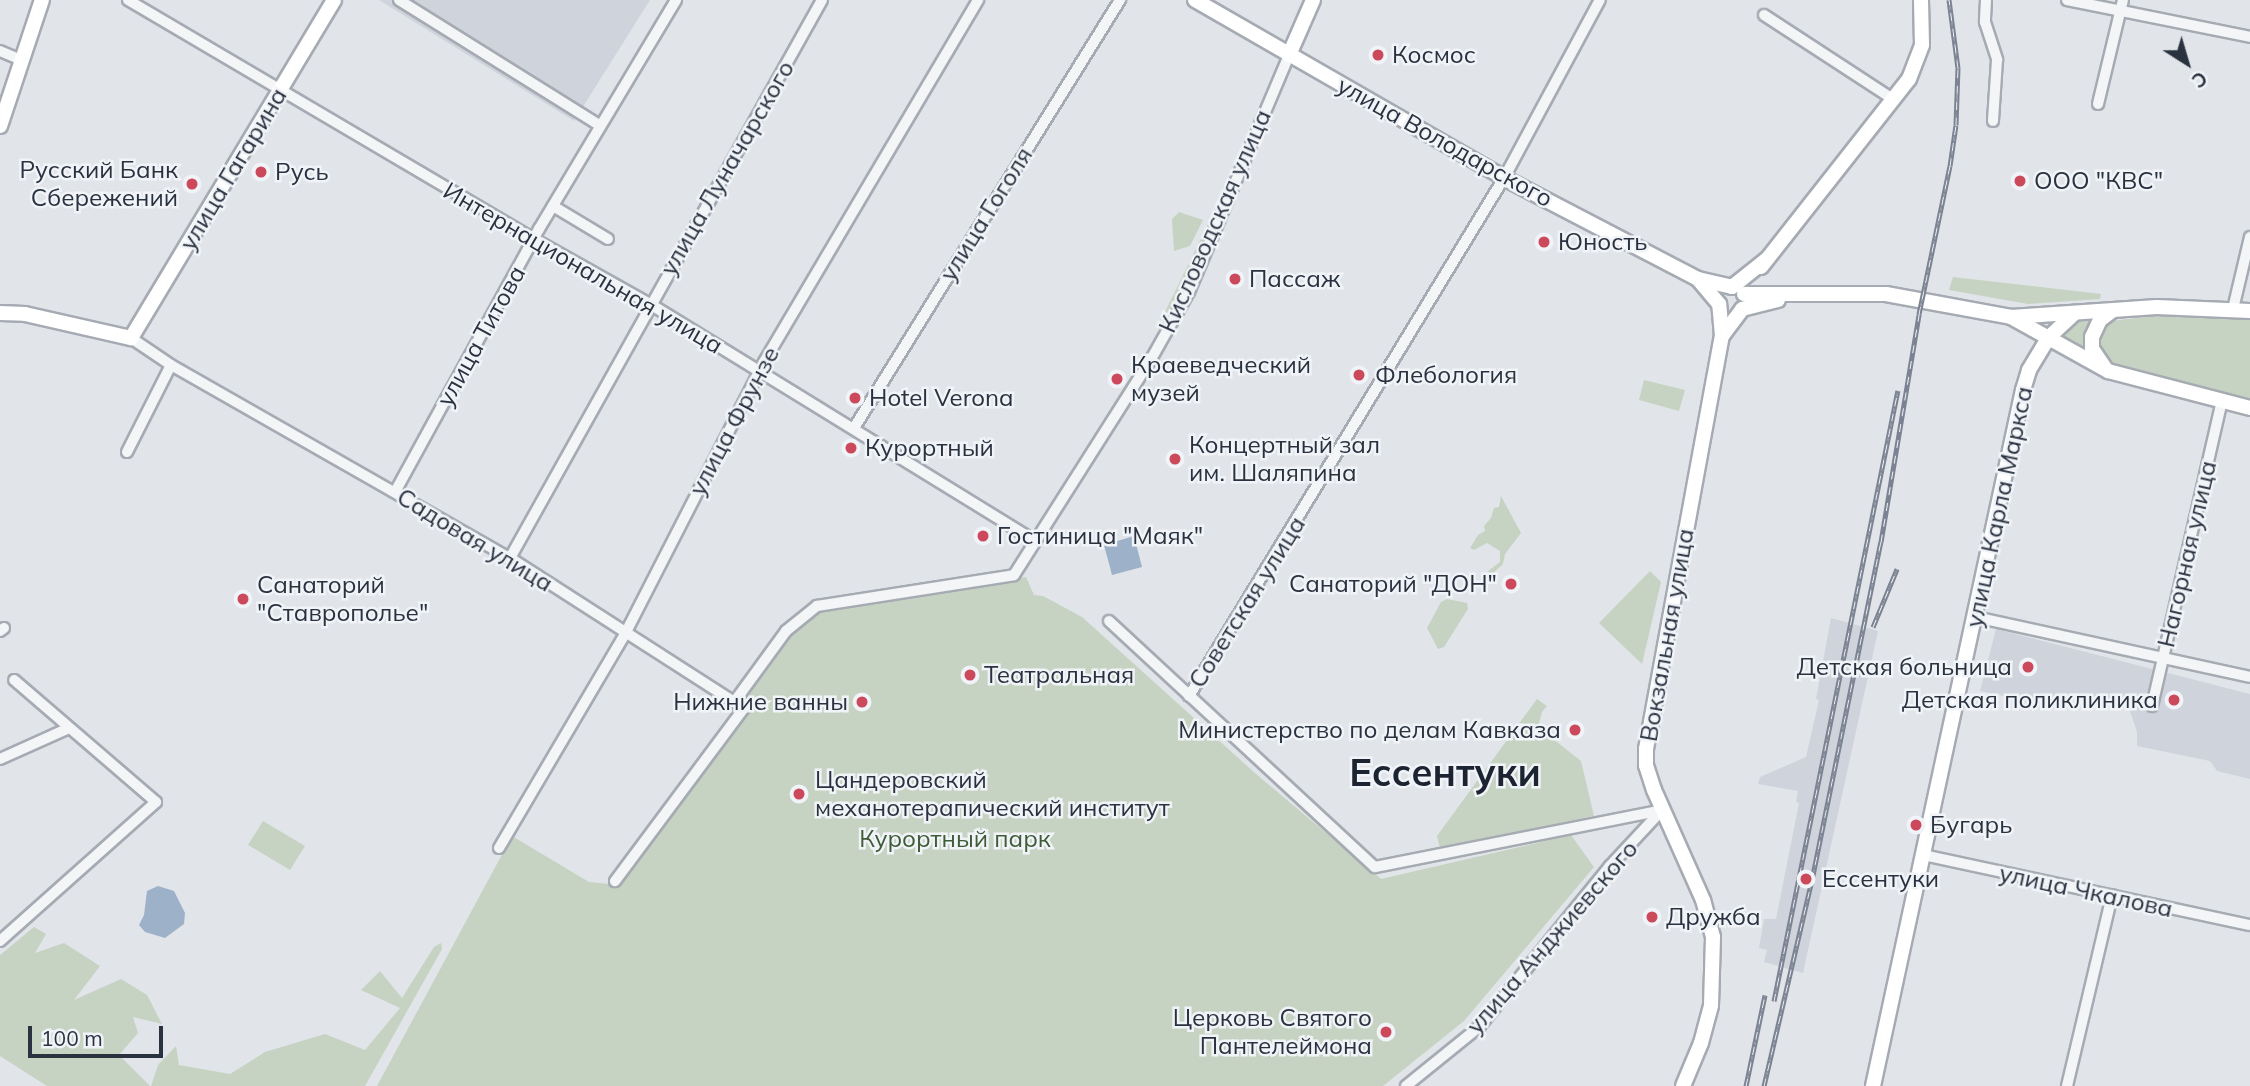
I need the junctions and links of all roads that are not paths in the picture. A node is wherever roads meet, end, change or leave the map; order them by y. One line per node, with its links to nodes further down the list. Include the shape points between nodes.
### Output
1 (41, 0): 20 (main road)
2 (128, 0): 21 (street, Интернациональная улица)
3 (334, 0): 21 (main road, улица Гагарина)
4 (399, 0): 25 (street)
5 (676, 0): 25 (street, улица Титова)
6 (822, 0): 34 (street, улица Луначарского)
7 (978, 0): 46 (street, улица Фрунзе)
8 (1120, 0): 50 (street, улица Гоголя)
9 (1195, 0): 19 (main road, улица Володарского)
10 (1313, 0): 19 (main road, Кисловодская улица)
11 (1600, 0): 27 (street, Советская улица)
12 (1922, 0): 22 (main road, via 1918,62)
13 (1986, 0): 24 (street, via 1984,22 1997,60)
14 (2067, 0): 15 (street)
15 (2122, 5): 17 (street); 23 (street)
16 (1764, 15): 22 (street)
17 (2250, 37)
18 (0, 51): 20 (street)
19 (1289, 55): 27 (main road, улица Володарского); 53 (street, Кисловодская улица, via 1189,292)
20 (23, 61): 26 (main road)
21 (281, 90): 30 (street, Интернациональная улица); 43 (main road, улица Гагарина)
22 (1893, 99): 33 (main road)
23 (2098, 104)
24 (1993, 121)
25 (598, 125): 28 (street, улица Титова)
26 (0, 126)
27 (1504, 178): 32 (main road, улица Володарского); 61 (street, Советская улица)
28 (553, 206): 30 (street, улица Титова); 31 (street)
29 (2250, 236): 36 (street)
30 (534, 239): 34 (street, Интернациональная улица); 52 (street, улица Титова)
31 (608, 239)
32 (1698, 279): 33 (main road); 35 (main road)
33 (1739, 297): 35 (main road, via 1721,292); 35 (main road, via 1735,313 1727,313); 41 (main road, via 1886,294); 42 (main road)
34 (650, 304): 46 (street, Интернациональная улица); 54 (street, улица Луначарского)
35 (1719, 304): 42 (main road)
36 (2233, 309): 37 (main road); 38 (main road)
37 (2112, 311): 40 (main road); 47 (main road, via 2100,320 2092,337 2092,349)
38 (2250, 311)
39 (0, 313): 43 (main road, Садовая улица, via 25,314)
40 (2074, 314): 41 (main road); 44 (main road, улица Карла Маркса)
41 (2011, 317): 44 (main road)
42 (1722, 336): 66 (main road, Вокзальная улица, via 1647,732 1646,765)
43 (131, 338): 45 (street, Садовая улица)
44 (2048, 338): 47 (main road); 55 (main road, улица Карла Маркса, via 2023,390)
45 (171, 365): 51 (street); 52 (street, Садовая улица)
46 (758, 372): 50 (street, Интернациональная улица); 57 (street, улица Фрунзе)
47 (2108, 372): 48 (main road)
48 (2222, 401): 49 (main road); 58 (street, Нагорная улица)
49 (2250, 408)
50 (854, 428): 53 (street, Интернациональная улица)
51 (127, 452)
52 (395, 492): 54 (street, Садовая улица)
53 (1035, 541): 62 (street, Кисловодская улица, via 1014,575 817,606 786,631)
54 (510, 558): 57 (street, Садовая улица)
55 (1975, 617): 58 (street); 68 (main road, улица Карла Маркса)
56 (1109, 621): 61 (street)
57 (626, 632): 62 (street, Садовая улица); 67 (street, улица Фрунзе)
58 (2164, 657): 59 (street); 63 (street, Нагорная улица)
59 (2250, 677)
60 (15, 680): 64 (street)
61 (1189, 696): 66 (street, via 1375,867)
62 (735, 701): 69 (street, via 744,708)
63 (2152, 706)
64 (69, 728): 65 (street); 72 (street, via 156,802)
65 (0, 759)
66 (1662, 810): 73 (street, улица Анджиевского, via 1610,866 1480,1026); 74 (main road, Вокзальная улица, via 1703,900 1713,937 1712,1005)
67 (499, 848)
68 (1923, 855): 70 (street, улица Чкалова); 75 (main road, улица Карла Маркса)
69 (615, 881)
70 (2112, 895): 71 (street, улица Чкалова); 76 (street)
71 (2250, 925)
72 (0, 941)
73 (1406, 1086)
74 (1683, 1086)
75 (1873, 1086)
76 (2067, 1086)

